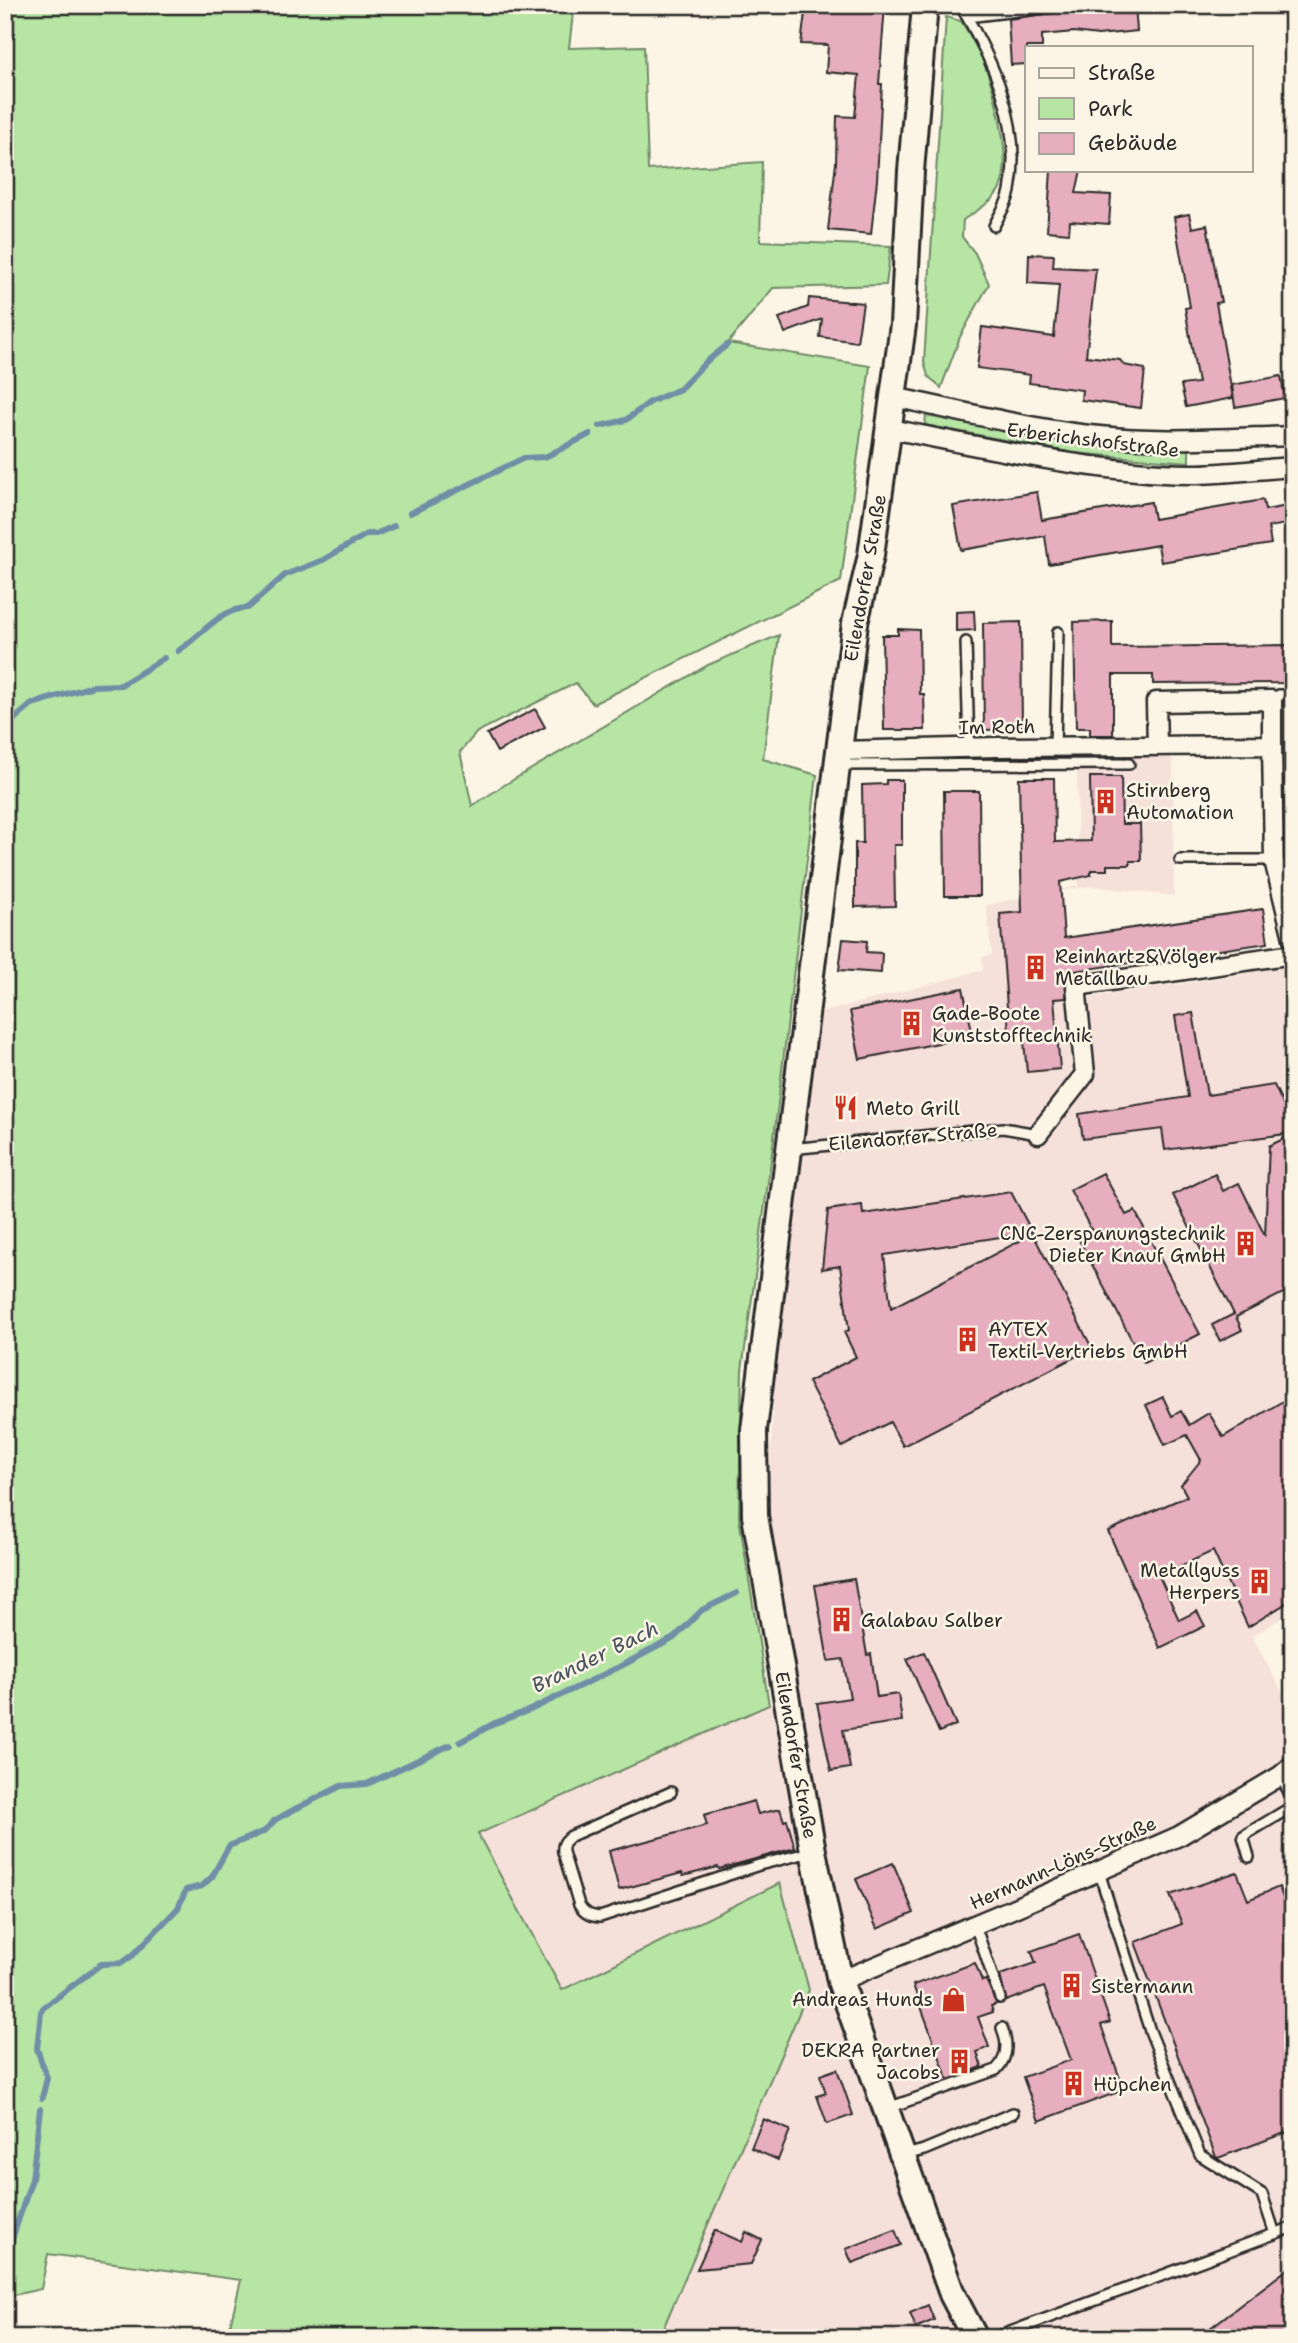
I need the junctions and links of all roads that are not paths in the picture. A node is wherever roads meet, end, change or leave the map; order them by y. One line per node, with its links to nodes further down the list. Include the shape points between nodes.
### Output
1 (925, 5): 6 (street, Eilendorfer Straße)
2 (960, 5): 4 (lane)
3 (1066, 5): 4 (lane)
4 (967, 17): 5 (lane, via 987,51 1005,104 1013,151 1010,193)
5 (994, 226)
6 (894, 397): 7 (street, Eilendorfer Straße); 8 (street, Erberichshofstraße, via 1090,435 1182,439)
7 (890, 429): 9 (street, Erberichshofstraße, via 1115,468 1191,474); 18 (street, Eilendorfer Straße, via 871,555 855,623)
8 (1293, 436)
9 (1293, 467)
10 (1058, 632): 16 (lane)
11 (966, 642): 17 (lane)
12 (1293, 695): 13 (lane, via 1279,695)
13 (1272, 701): 14 (street); 15 (street, via 1157,702)
14 (1272, 745): 15 (street, Im Roth); 21 (street)
15 (1157, 746): 16 (street, Im Roth)
16 (1055, 747): 17 (street, Im Roth)
17 (969, 748): 18 (street, Im Roth)
18 (837, 758): 19 (lane); 25 (street, Eilendorfer Straße)
19 (1129, 764)
20 (1180, 860): 21 (lane)
21 (1274, 860): 22 (street)
22 (1293, 938)
23 (1293, 954): 24 (street, via 1076,986 1085,1074)
24 (1038, 1134): 25 (lane, Eilendorfer Straße, via 1003,1128)
25 (788, 1149): 30 (street, Eilendorfer Straße, via 754,1430 755,1516)
26 (1286, 1770): 28 (lane); 32 (street, Hermann-Löns-Straße, via 1179,1836)
27 (671, 1792): 30 (lane, via 565,1841 562,1852 584,1913 600,1917)
28 (1293, 1799)
29 (1293, 1806): 31 (lane, via 1243,1836)
30 (813, 1851): 34 (street, Eilendorfer Straße)
31 (1249, 1857)
32 (1099, 1872): 33 (street, Hermann-Löns-Straße); 41 (lane, via 1150,2031 1200,2155 1262,2194)
33 (975, 1925): 34 (street, Hermann-Löns-Straße); 35 (lane)
34 (840, 1980): 37 (street, Eilendorfer Straße)
35 (1000, 1998)
36 (1002, 2028): 37 (lane, via 1005,2056 996,2070)
37 (886, 2109): 39 (street, Eilendorfer Straße)
38 (1013, 2113): 39 (lane)
39 (903, 2156): 42 (street, Eilendorfer Straße, via 953,2294)
40 (1293, 2227): 41 (lane)
41 (1275, 2234): 43 (lane)
42 (975, 2338)
43 (995, 2338)

